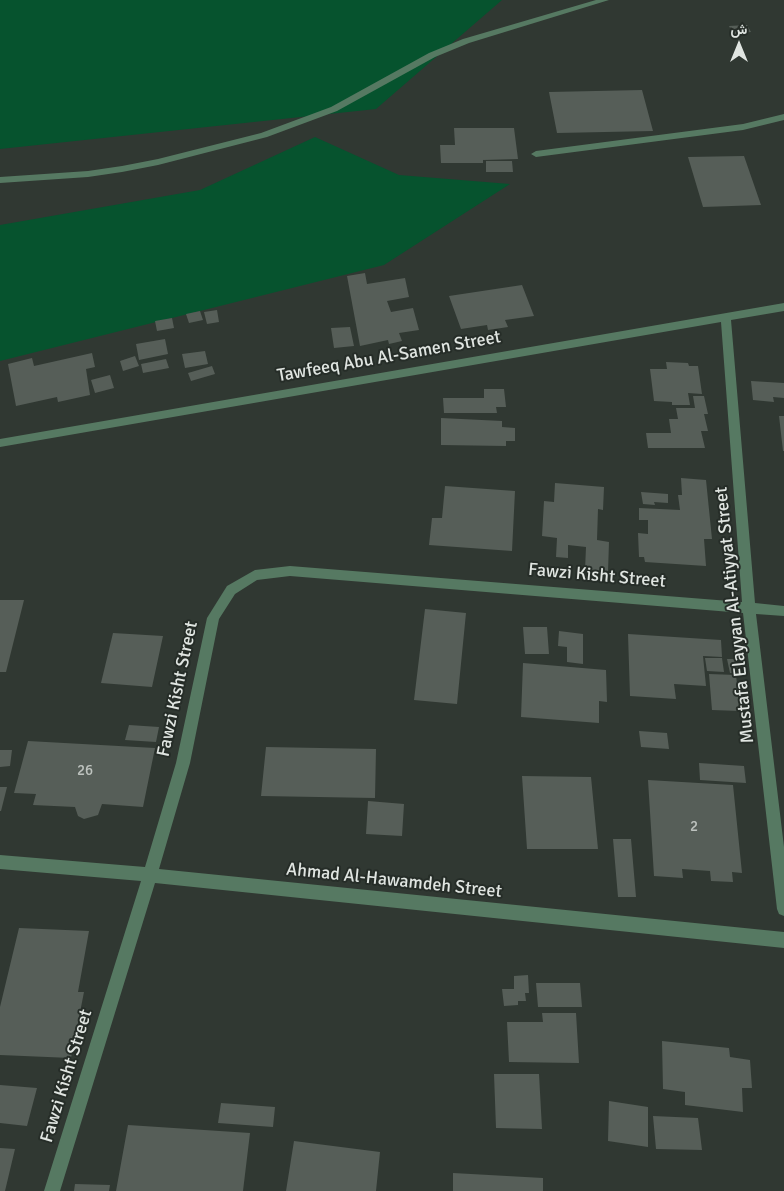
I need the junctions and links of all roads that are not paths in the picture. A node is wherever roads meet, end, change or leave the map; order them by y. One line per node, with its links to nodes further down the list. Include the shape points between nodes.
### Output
1 (605, 0): 4 (street, via 466,41 432,55 334,108 264,135 122,169)
2 (784, 118): 3 (street, via 742,127)
3 (536, 154)
4 (0, 180)
5 (784, 307): 6 (street, Tawfeeq Abu Al-Samen Street)
6 (726, 317): 7 (street, Tawfeeq Abu Al-Samen Street); 8 (street, Mustafa Elayyan Al-Atiyyat Street)
7 (0, 443)
8 (750, 608): 9 (street, Fawzi Kisht Street); 11 (street, Fawzi Kisht Street, via 290,571 255,575 231,590 213,618 182,762); 12 (street, Mustafa Elayyan Al-Atiyyat Street)
9 (784, 611)
10 (0, 862): 11 (street, Ahmad Al-Hawamdeh Street)
11 (151, 875): 13 (street, Ahmad Al-Hawamdeh Street); 14 (street, Fawzi Kisht Street)
12 (784, 909)
13 (784, 940)
14 (52, 1191)

